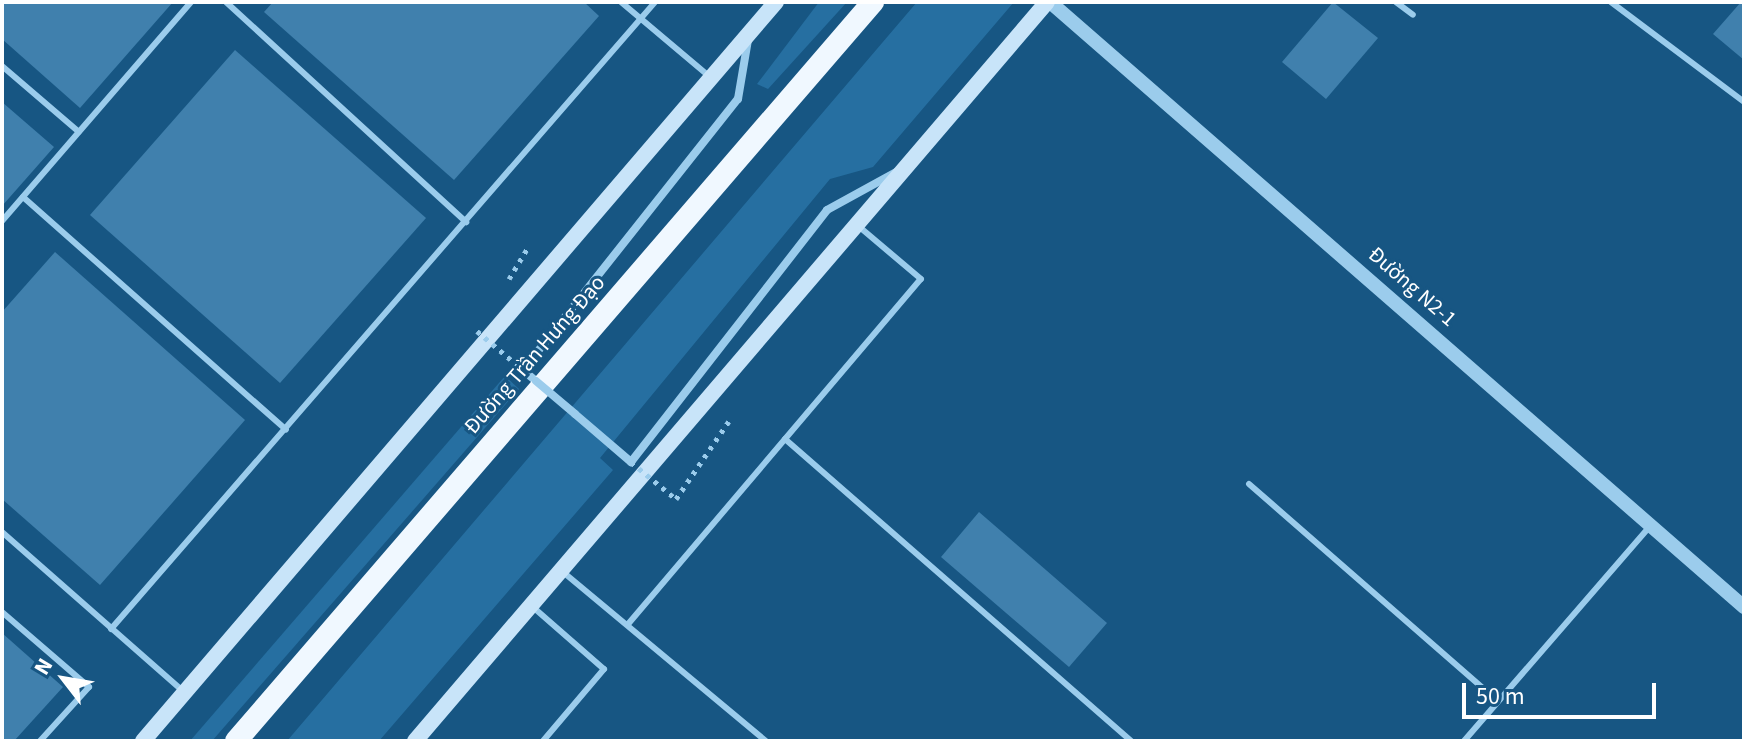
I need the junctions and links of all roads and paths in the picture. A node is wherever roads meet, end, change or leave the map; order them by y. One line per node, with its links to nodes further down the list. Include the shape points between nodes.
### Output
1 (191, 2): 16 (lane)
2 (226, 2): 20 (lane)
3 (621, 2): 11 (lane)
4 (655, 2): 11 (lane)
5 (776, 2): 12 (main road, Đường Trần Hưng Đạo)
6 (873, 2): 41 (highway, Đường Trần Hưng Đạo)
7 (1048, 2): 17 (main road); 29 (street, Đường N2-1)
8 (1396, 2): 10 (lane)
9 (1611, 2): 15 (lane)
10 (1413, 15)
11 (644, 21): 14 (lane); 20 (lane)
12 (749, 33): 14 (main road, Đường Trần Hưng Đạo); 23 (street, via 738,99)
13 (2, 66): 16 (lane)
14 (711, 78): 37 (main road, Đường Trần Hưng Đạo)
15 (1744, 102)
16 (79, 132): 18 (lane)
17 (899, 170): 21 (main road); 27 (street, via 827,210)
18 (23, 197): 19 (lane); 25 (lane)
19 (2, 221)
20 (466, 222): 25 (lane)
21 (854, 223): 26 (lane, via 921,279); 31 (main road)
22 (477, 331): 23 (path, bridge)
23 (523, 370): 27 (street, bridge)
24 (729, 421): 27 (path, bridge, via 676,499)
25 (286, 430): 36 (lane)
26 (785, 439): 35 (lane); 45 (lane)
27 (631, 462)
28 (1249, 484): 38 (lane)
29 (1651, 525): 33 (street, Đường N2-1); 38 (lane)
30 (2, 532): 36 (lane)
31 (561, 570): 32 (main road); 35 (lane)
32 (531, 605): 42 (main road); 43 (lane, via 604,669)
33 (1744, 607)
34 (2, 612): 39 (lane, via 89,687)
35 (629, 623): 44 (lane)
36 (111, 629): 37 (lane)
37 (185, 692): 40 (main road, Đường Trần Hưng Đạo)
38 (1498, 701): 46 (lane)
39 (40, 741)
40 (143, 741)
41 (236, 741)
42 (415, 741)
43 (543, 741)
44 (766, 741)
45 (1131, 741)
46 (1464, 741)

